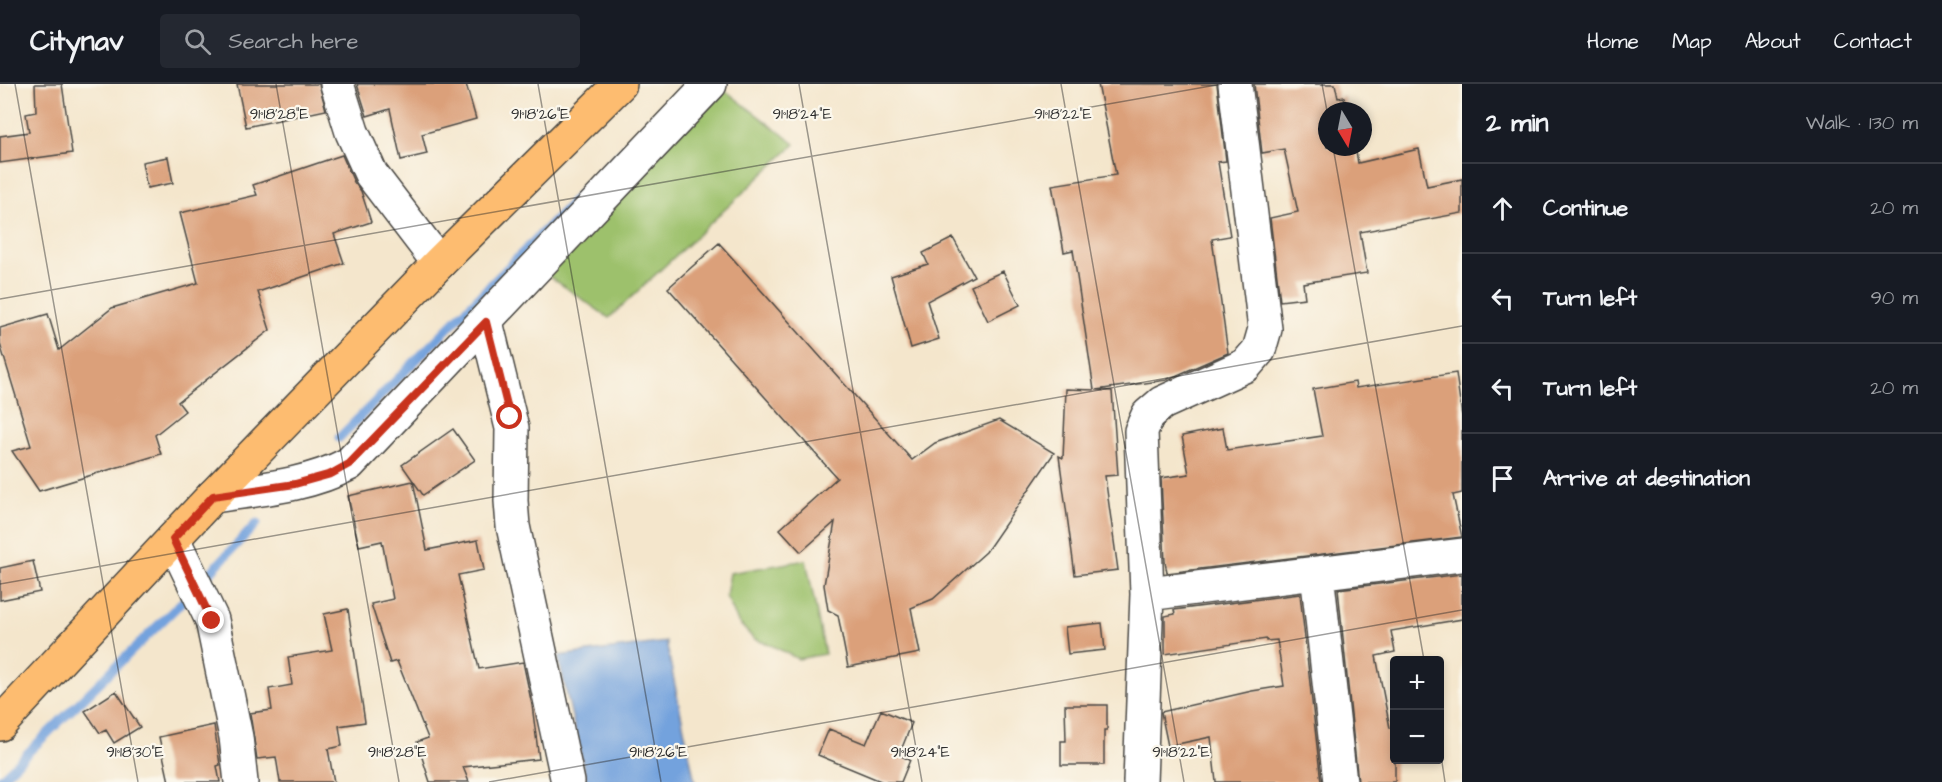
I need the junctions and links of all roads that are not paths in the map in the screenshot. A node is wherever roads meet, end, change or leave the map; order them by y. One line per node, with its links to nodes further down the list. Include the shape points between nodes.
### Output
1 (337, 84): 5 (street, via 371,174)
2 (620, 84): 5 (main road)
3 (710, 84): 6 (street)
4 (1235, 84): 11 (street, via 1265,329 1259,350 1246,366 1162,403 1148,416 1141,431)
5 (440, 263): 7 (main road)
6 (486, 322): 7 (street, via 349,464 331,474 295,484); 14 (street, via 512,428 513,526)
7 (213, 496): 8 (main road)
8 (173, 539): 12 (main road); 13 (street, via 212,621 236,737)
9 (1462, 555): 10 (street)
10 (1317, 573): 11 (street); 16 (street)
11 (1147, 594): 15 (street)
12 (0, 724)
13 (241, 782)
14 (568, 782)
15 (1140, 782)
16 (1340, 782)

